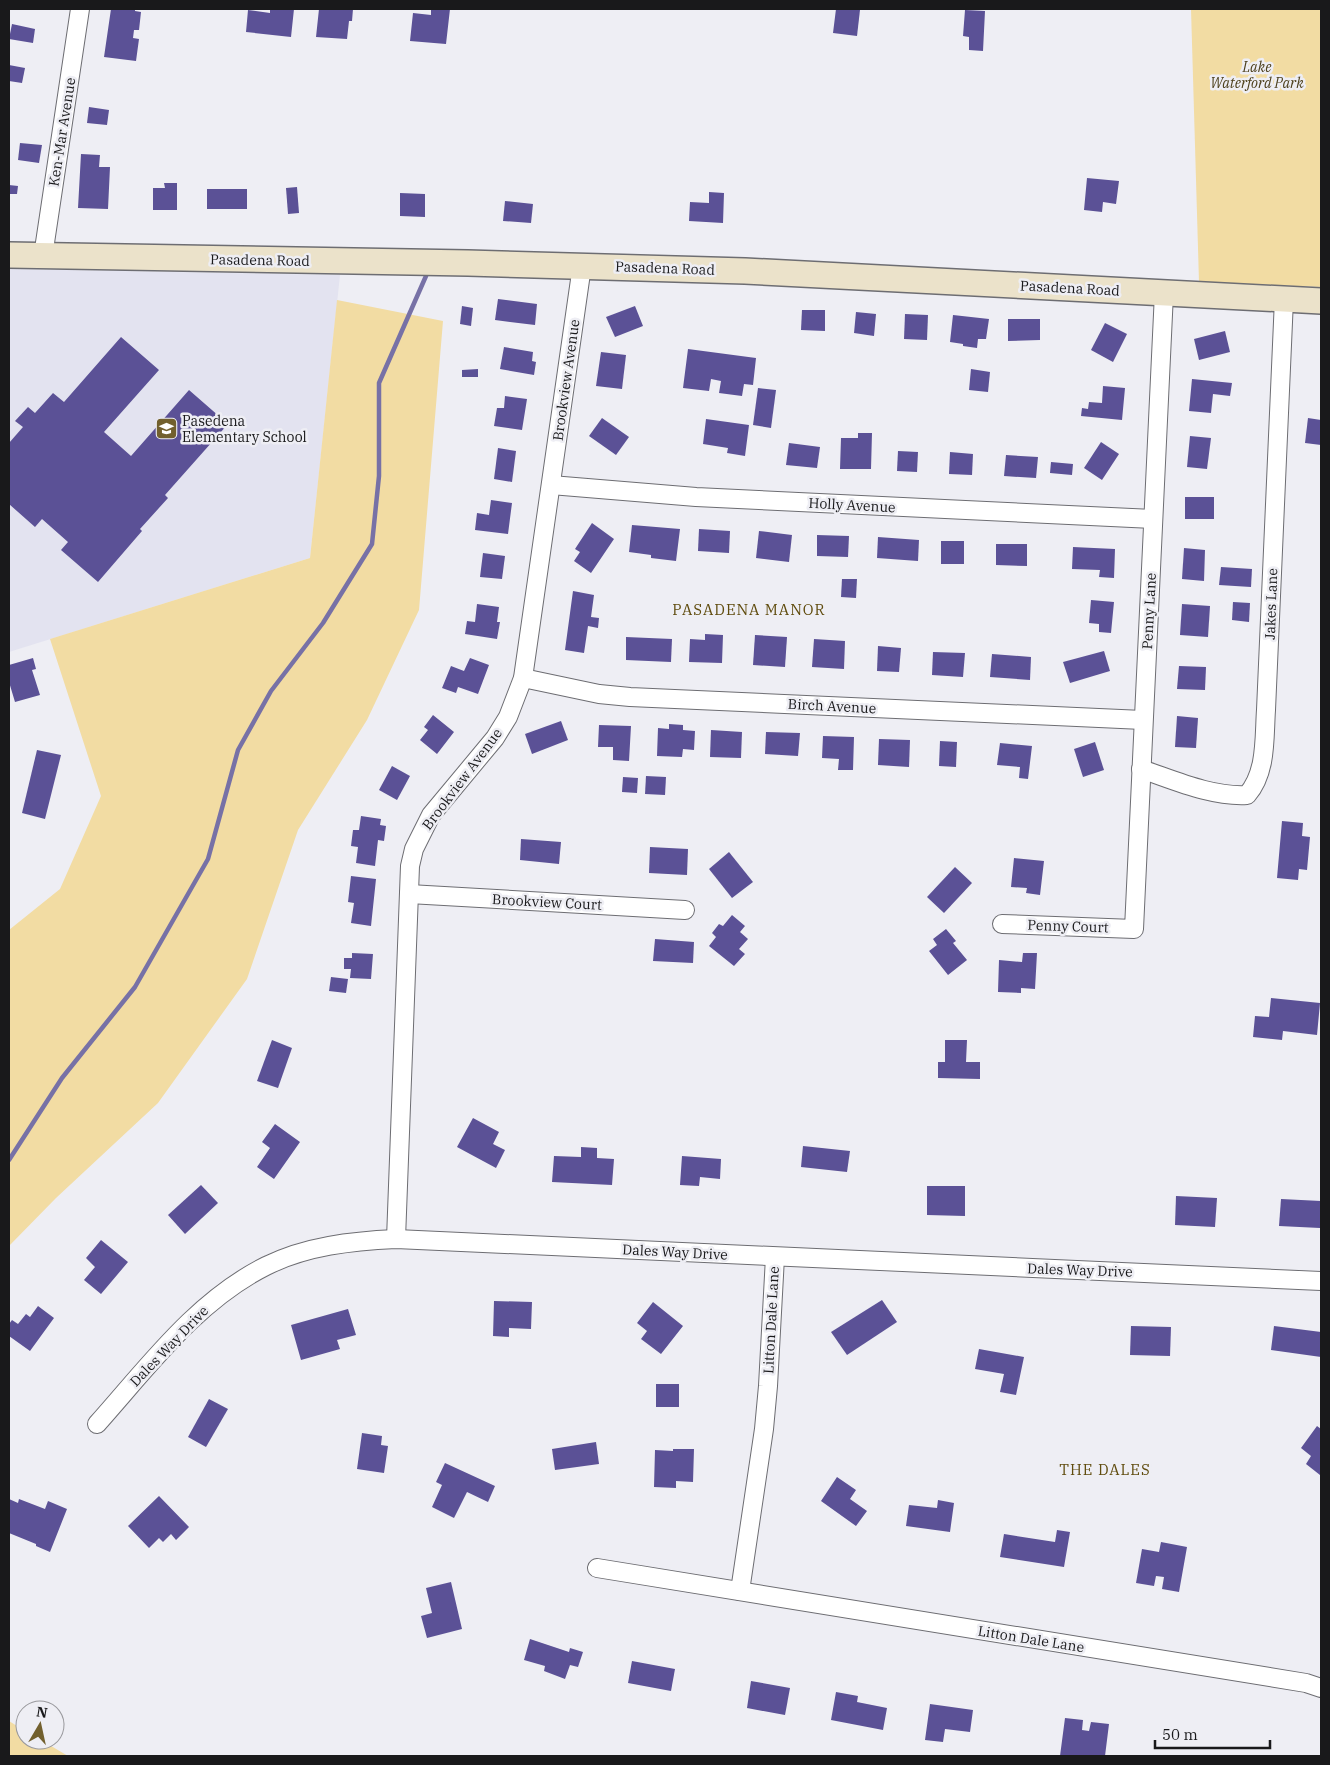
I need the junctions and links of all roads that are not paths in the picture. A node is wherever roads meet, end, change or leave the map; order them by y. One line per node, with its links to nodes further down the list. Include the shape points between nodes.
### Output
1 (80, 9): 3 (street, Ken-Mar Avenue)
2 (9, 256): 3 (main road, Pasadena Road)
3 (43, 256): 4 (main road, Pasadena Road)
4 (582, 266): 5 (main road, Pasadena Road, via 745,271); 8 (street, Brookview Avenue)
5 (1164, 293): 6 (main road, Pasadena Road); 9 (street, Penny Lane)
6 (1284, 299): 7 (main road, Pasadena Road); 12 (street, Jakes Lane, via 1264,752 1259,772 1254,787 1247,795 1235,796)
7 (1321, 301)
8 (551, 485): 9 (street, Holly Avenue, via 696,497); 10 (street, Brookview Avenue)
9 (1153, 519): 11 (street, Penny Lane)
10 (523, 678): 11 (street, Birch Avenue, via 599,694); 13 (street, Brookview Avenue, via 508,717 495,738 437,808 421,834 410,866)
11 (1144, 720): 12 (street, Penny Lane)
12 (1141, 769): 16 (street, Penny Lane)
13 (409, 894): 14 (street, Brookview Court); 17 (street, Brookview Avenue)
14 (685, 910)
15 (1002, 924): 16 (street, Penny Court)
16 (1134, 929)
17 (396, 1239): 18 (street, Dales Way Drive); 20 (street, Dales Way Drive, via 353,1241 292,1255 242,1280 190,1322)
18 (775, 1257): 19 (street, Dales Way Drive); 22 (street, Litton Dale Lane, via 764,1429)
19 (1321, 1281)
20 (97, 1424)
21 (597, 1568): 22 (street, Litton Dale Lane)
22 (740, 1591): 23 (street, Litton Dale Lane)
23 (1321, 1688)

